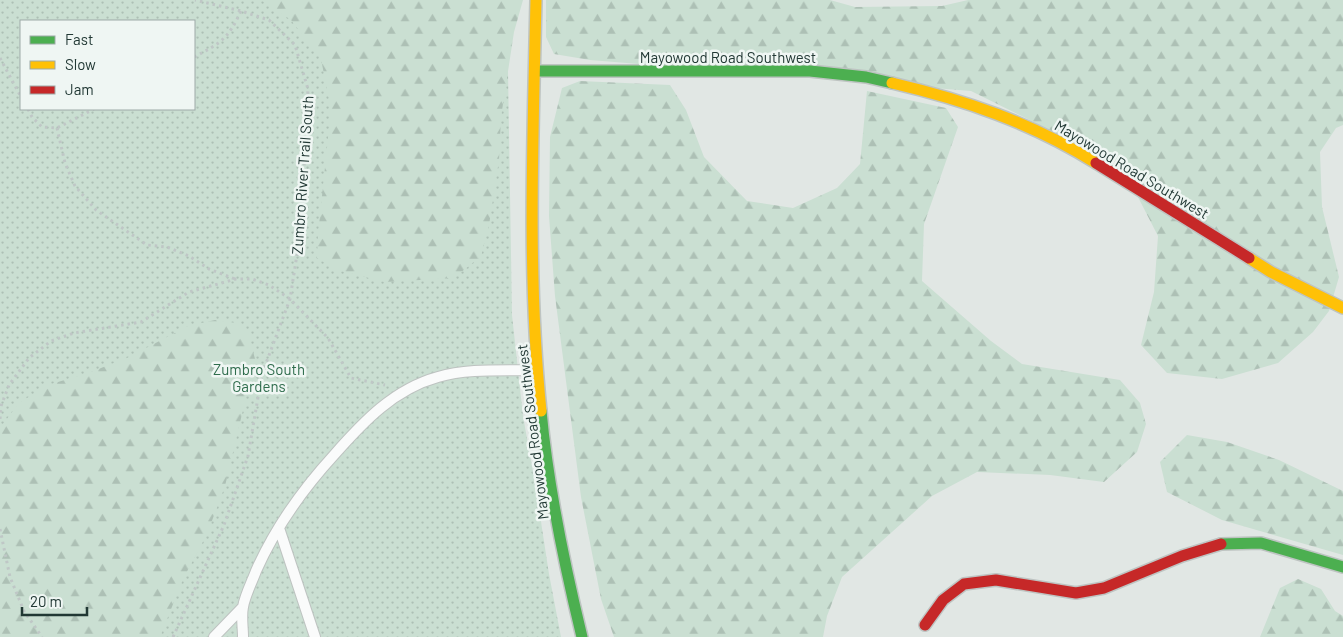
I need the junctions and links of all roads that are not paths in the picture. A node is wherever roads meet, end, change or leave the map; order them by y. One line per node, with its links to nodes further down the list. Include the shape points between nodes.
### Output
1 (536, 0): 2 (street, Mayowood Road Southwest)
2 (535, 71): 3 (street, Mayowood Road Southwest, via 810,71 866,77 940,94 1008,117 1065,143 1271,272); 4 (street, Mayowood Road Southwest, via 533,207)
3 (1343, 308)
4 (537, 370): 5 (lane, via 475,371 438,377 410,388 383,405 358,427 309,483); 12 (street, Mayowood Road Southwest, via 550,484)
5 (279, 528): 7 (lane, via 262,558); 11 (lane)
6 (1343, 567): 8 (street, via 1261,543 1219,544 1104,588 1076,592 996,580 964,584 943,600)
7 (243, 607): 9 (lane); 10 (lane)
8 (925, 625)
9 (214, 637)
10 (243, 637)
11 (315, 637)
12 (582, 637)

